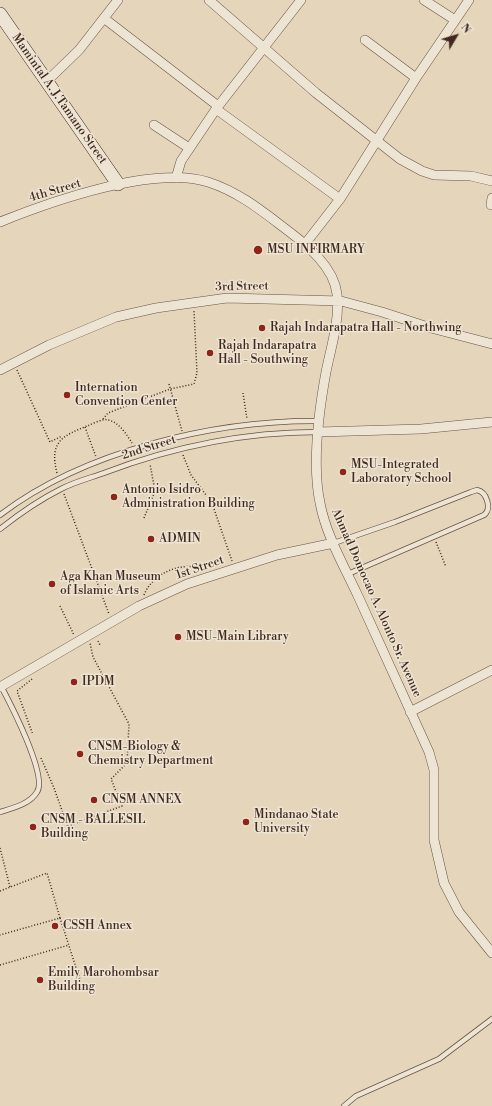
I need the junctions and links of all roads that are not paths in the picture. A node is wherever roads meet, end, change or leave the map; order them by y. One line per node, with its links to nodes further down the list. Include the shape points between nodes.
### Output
1 (118, 0): 6 (street)
2 (209, 0): 10 (street)
3 (301, 0): 10 (street)
4 (424, 0): 8 (street)
5 (469, 0): 8 (street)
6 (105, 19): 12 (street); 13 (street)
7 (2, 20): 12 (street, Mamintal A. J.Tamano Street)
8 (455, 20): 11 (street)
9 (365, 40): 11 (street)
10 (264, 49): 13 (street); 15 (street)
11 (416, 78): 15 (street)
12 (47, 81): 19 (street, Mamintal A. J.Tamano Street)
13 (217, 107): 16 (street); 20 (street)
14 (154, 125): 16 (street)
15 (375, 141): 18 (street, via 422,171 434,175 471,176); 20 (street)
16 (189, 148): 17 (street, via 181,161)
17 (176, 178): 19 (street, Ahmad Domocao A. Alonto Sr. Avenue); 22 (street, Ahmad Domocao A. Alonto Sr. Avenue, via 208,182 248,200)
18 (492, 181)
19 (118, 184): 21 (street, 4th Street)
20 (340, 199): 22 (street)
21 (0, 222)
22 (305, 244): 23 (street, Ahmad Domocao A. Alonto Sr. Avenue, via 334,281)
23 (337, 301): 24 (street, 3rd Street); 25 (street, 3rd Street, via 227,298 156,308 116,317 48,345); 26 (street, Ahmad Domocao A. Alonto Sr. Avenue)
24 (492, 344)
25 (0, 370)
26 (319, 421): 28 (street, Ahmad Domocao A. Alonto Sr. Avenue); 29 (lane, 2nd Street, via 248,425 184,436 136,449 58,478)
27 (492, 422): 28 (street, via 421,429)
28 (318, 432): 30 (lane, 2nd Street, via 266,434 180,448 149,457 62,488); 31 (street, Ahmad Domocao A. Alonto Sr. Avenue, via 318,490 323,516)
29 (0, 515)
30 (0, 529)
31 (334, 542): 32 (street, Ahmad Domocao A. Alonto Sr. Avenue); 32 (lane, via 395,522 471,492 481,491 489,507 487,514); 34 (street, 1st Street, via 277,555 186,584 143,604)
32 (348, 574): 35 (street, Ahmad Domocao A. Alonto Sr. Avenue)
33 (492, 670): 35 (street)
34 (0, 686): 36 (lane, via 16,712 32,754 40,786 30,799 17,807)
35 (410, 712): 37 (street, Ahmad Domocao A. Alonto Sr. Avenue, via 429,752 434,770 434,840 444,883 459,912)
36 (0, 812)
37 (492, 953)
38 (492, 1019): 39 (lane, via 439,1059 356,1096)
39 (344, 1106)

